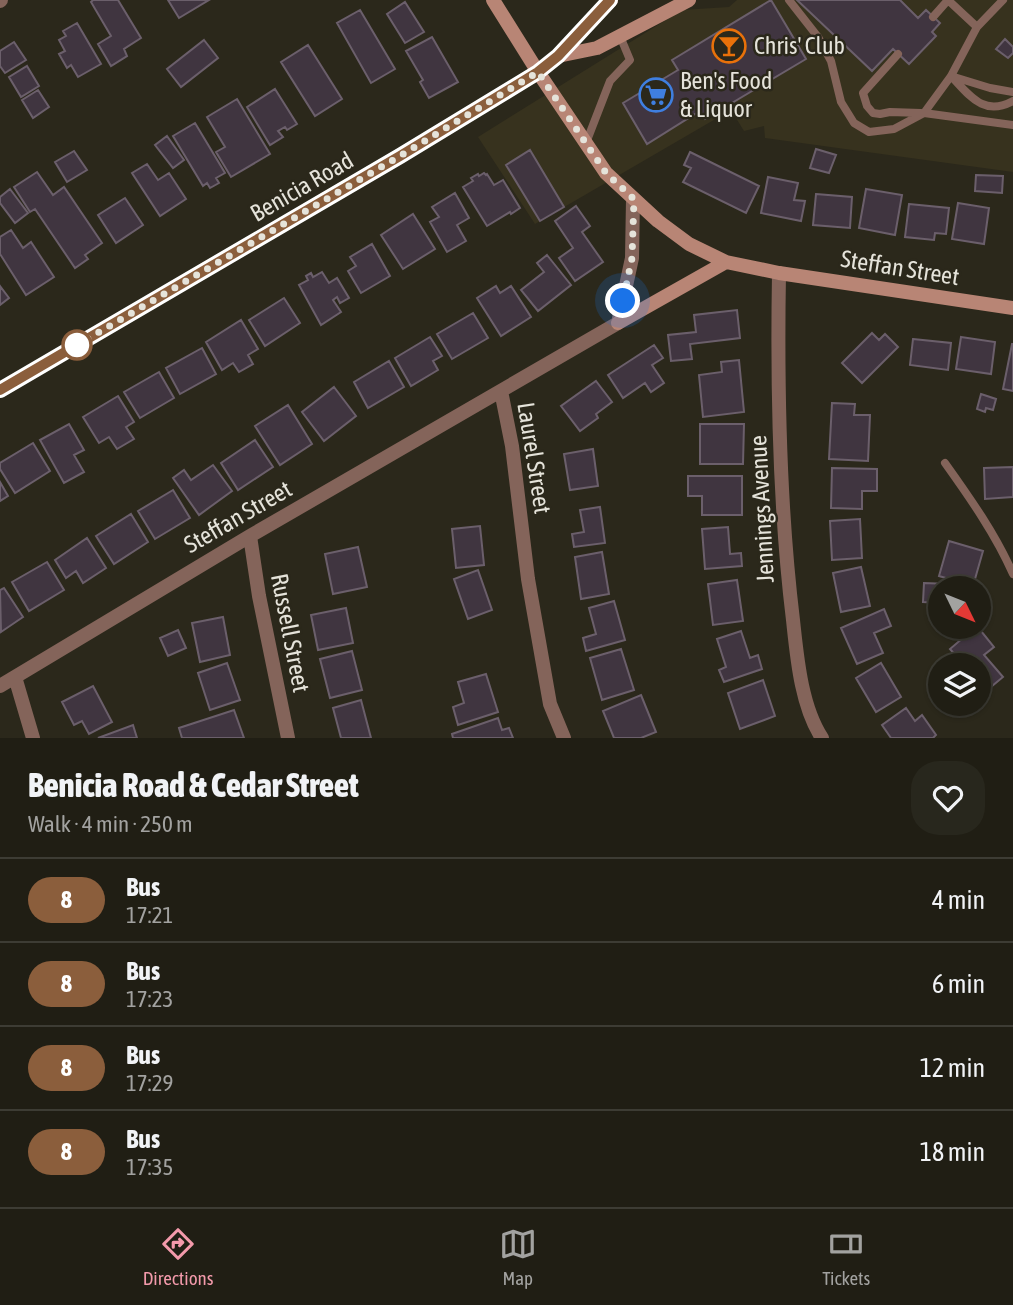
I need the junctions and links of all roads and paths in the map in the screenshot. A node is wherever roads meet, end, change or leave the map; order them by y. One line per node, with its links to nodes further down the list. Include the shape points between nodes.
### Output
1 (493, 0): 12 (main road)
2 (611, 0): 11 (main road, Benicia Road)
3 (689, 0): 9 (main road)
4 (789, 0): 16 (lane, via 831,61 841,102 854,123 869,132 894,129)
5 (948, 0): 7 (lane); 8 (lane)
6 (1003, 0): 8 (lane)
7 (933, 17)
8 (977, 27): 13 (lane)
9 (620, 36): 11 (main road, via 597,48); 18 (lane, via 630,60 610,81)
10 (898, 54): 16 (lane, via 863,93 867,106 880,114)
11 (558, 56): 12 (main road, Benicia Road)
12 (538, 72): 18 (main road); 24 (main road, Benicia Road)
13 (951, 76): 14 (lane); 15 (lane, via 978,102 997,107); 16 (lane)
14 (1013, 92)
15 (1013, 101)
16 (924, 113): 17 (lane)
17 (1013, 125)
18 (586, 143): 19 (main road, via 606,173)
19 (634, 199): 20 (main road, via 689,244); 23 (street, via 632,258)
20 (726, 262): 21 (main road, Steffan Street); 23 (main road)
21 (779, 273): 22 (main road, Steffan Street); 34 (street, Jennings Avenue, via 785,557 799,673 814,727)
22 (1013, 308)
23 (618, 323): 25 (street, Laurel Street)
24 (0, 390)
25 (501, 391): 27 (street, Steffan Street); 33 (street, Laurel Street, via 546,680)
26 (945, 463): 28 (lane, via 968,494)
27 (250, 536): 29 (street, Steffan Street); 32 (street, Russell Street)
28 (1013, 575)
29 (15, 677): 30 (street, Steffan Street); 31 (street)
30 (0, 686)
31 (33, 738)
32 (288, 738)
33 (564, 738)
34 (822, 738)

